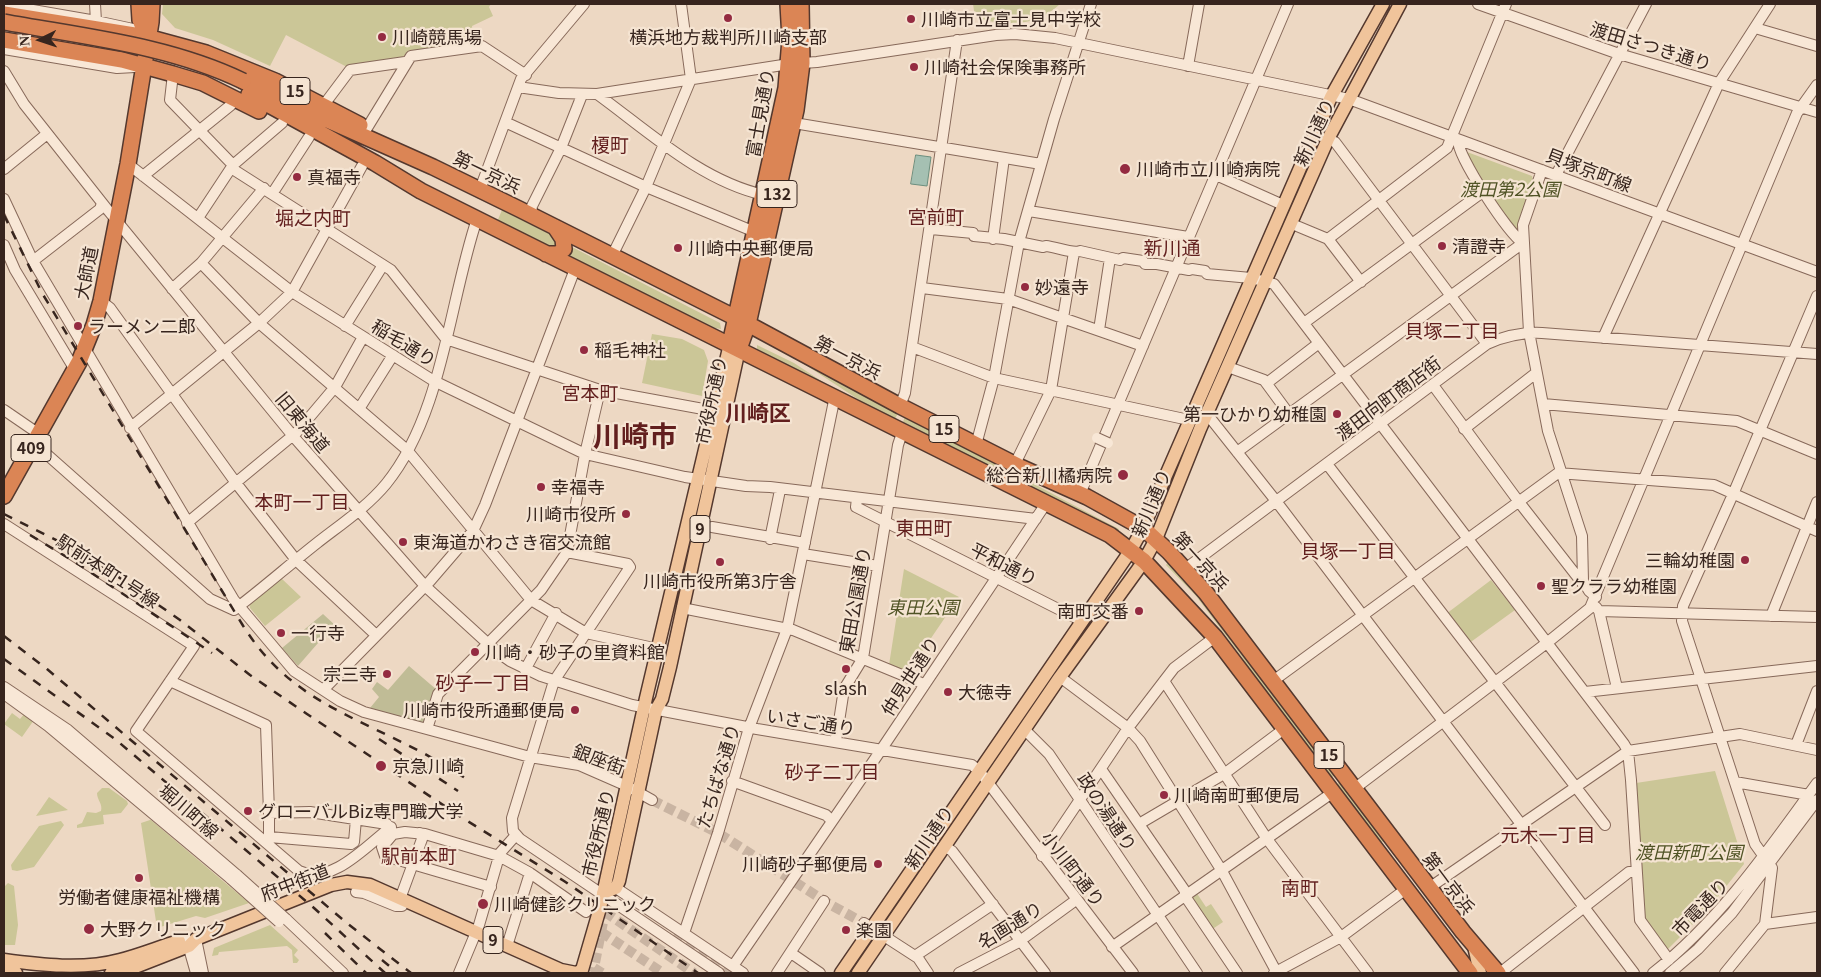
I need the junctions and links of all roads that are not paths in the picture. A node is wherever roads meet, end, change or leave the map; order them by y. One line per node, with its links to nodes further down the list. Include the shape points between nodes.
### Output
1 (95, 4): 19 (street)
2 (139, 4): 23 (highway, 大師道 / 409, via 140,20)
3 (152, 4): 23 (highway, 大師道 / 409)
4 (584, 4): 38 (street)
5 (681, 4): 39 (street)
6 (788, 4): 32 (highway, 富士見通り / 132)
7 (801, 4): 32 (highway, 富士見通り / 132)
8 (1091, 4): 26 (street)
9 (1199, 4): 34 (street)
10 (1288, 4): 40 (street)
11 (1383, 4): 30 (main road, 新川通り)
12 (1400, 4): 35 (main road, 新川通り)
13 (1478, 4): 17 (street, 渡田さつき通り)
14 (1646, 4): 29 (street)
15 (1770, 4): 21 (street)
16 (4, 5): 19 (street)
17 (1504, 9): 29 (street, 渡田さつき通り); 61 (street)
18 (4, 14): 23 (highway, 15)
19 (96, 21): 23 (street, via 128,26)
20 (4, 22): 42 (highway, 第一京浜 / 15, bridge, via 148,47 199,61)
21 (1755, 28): 27 (street); 41 (street)
22 (4, 32): 42 (highway, 第一京浜 / 15, via 147,57)
23 (147, 37): 33 (highway, 大師道 / 409); 50 (highway, 15, via 232,63)
24 (4, 40): 33 (highway)
25 (957, 40): 26 (street, 貝塚京町線, via 1015,34); 32 (street, 貝塚京町線); 65 (street)
26 (1077, 43): 34 (street, 貝塚京町線); 68 (street)
27 (1817, 46)
28 (4, 49): 33 (street, via 117,68)
29 (1618, 54): 41 (street, 渡田さつき通り); 75 (street)
30 (1352, 58): 35 (main road); 47 (main road, 新川通り)
31 (406, 62): 38 (street, via 411,56 482,46); 50 (street, via 350,70); 56 (street)
32 (795, 63): 39 (street, 貝塚京町線); 55 (highway, 富士見通り / 132); 82 (highway, 富士見通り / 132)
33 (143, 66): 37 (highway); 67 (highway, 大師道 / 409)
34 (1188, 66): 40 (street, 貝塚京町線)
35 (1366, 66): 48 (main road, 新川通り)
36 (4, 71): 58 (street, 旧東海道)
37 (174, 74): 54 (highway, via 203,83); 57 (street, via 170,100)
38 (526, 75): 44 (street)
39 (691, 79): 45 (street, 貝塚京町線); 63 (street)
40 (1254, 80): 47 (street, 貝塚京町線); 74 (street)
41 (1718, 83): 51 (street, 渡田さつき通り); 91 (street)
42 (241, 85): 71 (highway, 第一京浜 / 15); 79 (highway, 第一京浜 / 15)
43 (1817, 85): 51 (street)
44 (518, 87): 46 (street, 貝塚京町線); 53 (street)
45 (597, 94): 46 (street, 貝塚京町線); 63 (street)
46 (582, 95): 64 (street)
47 (1331, 97): 48 (street, 貝塚京町線); 59 (main road, 新川通り)
48 (1349, 99): 61 (street, 貝塚京町線); 62 (main road, 新川通り)
49 (231, 105): 57 (street)
50 (323, 106): 56 (highway, 15)
51 (1800, 107): 52 (street, 渡田さつき通り); 107 (street)
52 (1817, 112)
53 (505, 122): 64 (street); 80 (street, via 482,180)
54 (282, 123): 60 (highway); 69 (street)
55 (794, 123): 65 (street); 130 (highway, 富士見通り / 132)
56 (367, 128): 71 (highway, 15)
57 (201, 130): 69 (street); 76 (street)
58 (47, 134): 72 (street); 86 (street, 旧東海道)
59 (1315, 134): 62 (main road); 87 (main road, 新川通り)
60 (309, 137): 70 (highway); 78 (street)
61 (1455, 138): 73 (street, 貝塚京町線); 81 (street); 85 (street, via 1447,148)
62 (1328, 139): 85 (street, via 1335,142); 89 (main road, 新川通り)
63 (664, 142): 77 (street); 82 (street, via 711,176 747,192)
64 (560, 148): 77 (street); 90 (street)
65 (942, 148): 66 (street); 97 (street)
66 (1004, 158): 68 (street); 102 (street)
67 (128, 164): 76 (street, 稲毛通り); 94 (highway, 大師道 / 409)
68 (1041, 164): 88 (street)
69 (232, 166): 78 (street); 93 (street)
70 (362, 166): 79 (highway); 98 (street)
71 (433, 167): 80 (highway, 第一京浜 / 15)
72 (4, 169)
73 (1542, 170): 75 (street, 貝塚京町線); 105 (street, via 1523,225)
74 (1216, 175): 87 (street); 101 (street)
75 (1556, 175): 91 (street, 貝塚京町線)
76 (143, 176): 93 (street, 稲毛通り)
77 (646, 187): 99 (street); 111 (street)
78 (268, 191): 98 (street); 100 (street)
79 (421, 191): 92 (highway, 第一京浜 / 15)
80 (481, 191): 84 (highway, 第一京浜 / 15); 92 (highway)
81 (1484, 191): 105 (street, via 1513,235); 106 (street)
82 (764, 195): 99 (highway, 富士見通り / 132)
83 (4, 199): 113 (street, 銀座街)
84 (496, 199): 90 (highway, 第一京浜 / 15); 92 (highway)
85 (1380, 200): 103 (street); 106 (street)
86 (102, 203): 94 (street, 旧東海道); 113 (street, via 100,209)
87 (1283, 205): 89 (main road); 119 (main road, 新川通り)
88 (1029, 211): 101 (street); 104 (street)
89 (1298, 212): 95 (main road, 新川通り)
90 (531, 214): 96 (highway, 第一京浜 / 15)
91 (1659, 214): 107 (street, 貝塚京町線); 138 (street)
92 (472, 217): 110 (highway, 第一京浜 / 15); 137 (street)
93 (198, 218): 100 (street, 稲毛通り)
94 (116, 220): 123 (street, 旧東海道); 128 (highway, 大師道 / 409)
95 (1292, 224): 103 (street); 120 (main road, 新川通り)
96 (555, 227): 110 (highway, via 564,249 558,254); 111 (highway, 第一京浜 / 15)
97 (930, 229): 102 (street); 122 (street)
98 (328, 230): 115 (street); 124 (street)
99 (755, 232): 130 (highway, 富士見通り / 132)
100 (222, 237): 114 (street); 124 (street, 稲毛通り)
101 (1188, 237): 116 (street)
102 (993, 238): 104 (street)
103 (1328, 239): 121 (street)
104 (1019, 242): 109 (street); 127 (street)
105 (1523, 243): 125 (street); 135 (street)
106 (1414, 244): 121 (street); 125 (street)
107 (1742, 244): 118 (street, 貝塚京町線); 143 (street)
108 (4, 245): 152 (street, via 15,270)
109 (1074, 252): 112 (street); 129 (street)
110 (546, 254): 117 (highway, 第一京浜 / 15)
111 (612, 256): 130 (highway, 第一京浜 / 15)
112 (1110, 258): 116 (street); 134 (street)
113 (33, 262): 145 (street, 銀座街)
114 (201, 264): 123 (street); 131 (street)
115 (383, 265): 133 (street); 137 (street, via 391,270)
116 (1175, 267): 119 (street); 142 (street)
117 (575, 269): 141 (highway, 第一京浜 / 15); 151 (street)
118 (1817, 272)
119 (1251, 278): 120 (street); 173 (main road, 新川通り)
120 (1266, 281): 132 (street, via 1274,284); 150 (main road, 新川通り)
121 (1361, 282): 132 (street)
122 (922, 288): 127 (street); 144 (street)
123 (172, 289): 146 (street, 旧東海道)
124 (292, 292): 131 (street); 133 (street, 稲毛通り)
125 (1452, 295): 140 (street); 154 (street)
126 (1817, 296): 147 (street)
127 (1008, 299): 129 (street); 155 (street)
128 (101, 301): 145 (highway, 大師道 / 409); 162 (street, via 110,308)
129 (1062, 318): 134 (street); 161 (street)
130 (741, 321): 141 (highway, 富士見通り / 132); 166 (highway, 第一京浜 / 15)
131 (259, 323): 146 (street); 159 (street)
132 (1304, 323): 139 (street)
133 (345, 326): 136 (street, 稲毛通り)
134 (1099, 330): 142 (street)
135 (1529, 332): 138 (street, 渡田向町商店街); 140 (street, 渡田向町商店街); 153 (street)
136 (363, 337): 149 (street, 稲毛通り); 159 (street)
137 (446, 338): 151 (street); 156 (street)
138 (1603, 338): 143 (street, 渡田向町商店街)
139 (1319, 343): 154 (street); 157 (street)
140 (1487, 344): 158 (street, 渡田向町商店街)
141 (735, 346): 163 (highway, 第一京浜 / 15); 169 (main road, 市役所通り / 9); 194 (main road, 市役所通り / 9)
142 (1143, 346): 164 (street)
143 (1701, 346): 147 (street, 渡田向町商店街); 172 (street)
144 (912, 347): 155 (street); 166 (street)
145 (84, 351): 152 (highway, 大師道 / 409); 176 (street, 銀座街)
146 (224, 352): 162 (street); 180 (street, 旧東海道)
147 (1794, 352): 148 (street, 渡田向町商店街); 179 (street)
148 (1817, 354)
149 (393, 355): 156 (street, 稲毛通り); 167 (street)
150 (1228, 367): 157 (street); 170 (main road, 新川通り)
151 (537, 368): 160 (street); 174 (street)
152 (75, 370): 182 (highway, 大師道 / 409)
153 (1536, 373): 165 (street); 177 (street)
154 (1343, 375): 171 (street); 175 (street)
155 (994, 378): 161 (street); 184 (street)
156 (434, 381): 174 (street, 稲毛通り); 185 (street)
157 (1268, 383): 171 (street)
158 (1432, 386): 175 (street, 渡田向町商店街); 177 (street)
159 (335, 387): 167 (street); 180 (street)
160 (600, 390): 169 (street); 187 (street)
161 (1051, 390): 164 (street); 189 (street)
162 (172, 394): 176 (street); 195 (street)
163 (835, 396): 178 (highway, 第一京浜 / 15); 198 (street, たちばな通り)
164 (1119, 404): 173 (street); 199 (street)
165 (1542, 404): 172 (street); 191 (street)
166 (900, 406): 184 (highway, 第一京浜 / 15)
167 (359, 408): 185 (street)
168 (4, 410): 182 (street)
169 (714, 411): 192 (main road, 市役所通り / 9)
170 (1207, 414): 173 (main road); 186 (street); 218 (main road, 新川通り)
171 (1289, 414): 186 (street)
172 (1672, 415): 179 (street, via 1737,421); 193 (street)
173 (1189, 420): 213 (main road, 新川通り)
174 (516, 421): 187 (street, 稲毛通り); 215 (street)
175 (1380, 424): 190 (street, 渡田向町商店街); 216 (street)
176 (130, 428): 210 (street, 銀座街)
177 (1464, 428): 205 (street)
178 (903, 430): 203 (street); 204 (highway, 第一京浜 / 15)
179 (1761, 430): 188 (street); 197 (street)
180 (293, 436): 195 (street); 207 (street, 旧東海道)
181 (1097, 438): 183 (street, bridge)
182 (36, 439): 200 (highway, 大師道 / 409); 233 (street, via 210,599 234,610)
183 (1108, 443)
184 (976, 444): 189 (highway, 第一京浜 / 15)
185 (407, 450): 207 (street, via 386,484); 215 (street)
186 (1237, 452): 202 (street)
187 (585, 454): 192 (street, 稲毛通り); 221 (street)
188 (1817, 454)
189 (1015, 464): 199 (highway, 第一京浜 / 15)
190 (1326, 464): 202 (street, 渡田向町商店街); 227 (street)
191 (1562, 472): 193 (street); 205 (street); 229 (street, via 1582,536)
192 (699, 478): 194 (street, 稲毛通り); 226 (main road, 市役所通り / 9)
193 (1644, 478): 197 (street, via 1714,484); 232 (street)
194 (712, 481): 196 (street, 平和通り); 226 (main road, 市役所通り / 9)
195 (236, 483): 210 (street); 222 (street)
196 (780, 490): 198 (street, 平和通り); 217 (street)
197 (1734, 492): 214 (street); 236 (street)
198 (816, 493): 201 (street, 平和通り); 219 (street, たちばな通り)
199 (1080, 494): 213 (highway, 第一京浜 / 15)
200 (4, 496)
201 (857, 498): 203 (street, 平和通り); 209 (street, 平和通り, via 856,507)
202 (1276, 501): 225 (street, 渡田向町商店街); 238 (street)
203 (888, 502): 208 (street, 平和通り); 209 (street)
204 (1046, 502): 208 (street, 仲見世通り); 220 (highway, 第一京浜 / 15, via 1110,535)
205 (1519, 502): 216 (street); 229 (street)
206 (1817, 502): 214 (street)
207 (358, 511): 222 (street); 230 (street, 旧東海道)
208 (1036, 519): 228 (street, 仲見世通り)
209 (885, 520): 224 (street, 東田公園通り); 228 (street, 平和通り)
210 (187, 523): 233 (street, 銀座街)
211 (4, 524): 253 (street, 駅前本町1号線, via 194,646)
212 (712, 527): 217 (street)
213 (1143, 528): 218 (highway, 第一京浜 / 15); 220 (main road, 新川通り)
214 (1812, 528): 237 (street)
215 (473, 531): 230 (street); 231 (street)
216 (1468, 538): 227 (street); 245 (street)
217 (770, 539): 219 (street)
218 (1156, 539): 223 (main road, 新川通り); 225 (highway, 第一京浜 / 15)
219 (804, 548): 224 (street); 241 (street, たちばな通り)
220 (1131, 550): 223 (highway, 第一京浜 / 15); 240 (main road, 新川通り)
221 (567, 552): 231 (street); 242 (street, via 630,567)
222 (296, 560): 233 (street); 243 (street)
223 (1144, 561): 244 (highway, 第一京浜 / 15); 251 (main road, 新川通り)
224 (878, 566): 248 (street, 東田公園通り)
225 (1185, 569): 256 (highway, 第一京浜 / 15)
226 (683, 576): 234 (main road, 市役所通り / 9); 247 (main road, 市役所通り / 9)
227 (1414, 578): 238 (street); 257 (street)
228 (997, 579): 240 (street, 平和通り); 258 (street, 仲見世通り)
229 (1585, 585): 232 (street)
230 (425, 586): 243 (street); 246 (street, 旧東海道)
231 (531, 600): 235 (street); 246 (street)
232 (1596, 604): 236 (street); 245 (street); 260 (street)
233 (240, 605): 261 (street, 銀座街, via 294,671)
234 (682, 608): 241 (street); 265 (main road, 市役所通り / 9, via 664,693)
235 (556, 613): 242 (street); 250 (street)
236 (1682, 613): 237 (street); 252 (street)
237 (1771, 616): 239 (street)
238 (1362, 617): 256 (street); 266 (street)
239 (1817, 617)
240 (1082, 621): 279 (main road, 新川通り)
241 (787, 629): 248 (street); 267 (street, たちばな通り)
242 (586, 633): 247 (street); 254 (street)
243 (376, 635): 261 (street)
244 (1215, 637): 255 (street, via 1174,668); 271 (highway, 第一京浜 / 15)
245 (1548, 642): 257 (street); 263 (street)
246 (488, 645): 250 (street, 旧東海道); 269 (street, via 438,694)
247 (658, 649): 265 (main road, 市役所通り / 9)
248 (863, 658): 258 (street); 273 (street, 東田公園通り, via 844,689)
249 (1817, 666): 252 (street)
250 (525, 670): 254 (street, 旧東海道)
251 (1060, 678): 268 (street); 270 (main road, 新川通り)
252 (1702, 679): 260 (street); 272 (street)
253 (170, 680): 295 (street, via 266,725); 304 (street, via 136,731)
254 (554, 681): 265 (street, 旧東海道); 278 (street)
255 (1164, 681): 268 (street); 281 (street)
256 (1273, 681): 288 (highway, 第一京浜 / 15)
257 (1495, 682): 266 (street); 287 (street)
258 (924, 684): 275 (street, 仲見世通り)
259 (4, 687): 314 (street, 堀川町線, via 68,730)
260 (1617, 688): 263 (street)
261 (323, 690): 269 (street, 銀座街, via 364,712)
262 (1817, 691): 274 (street)
263 (1585, 692): 277 (street)
264 (4, 694): 314 (street, via 48,726)
265 (651, 709): 267 (street, いさご通り); 286 (main road, 市役所通り / 9); 290 (main road, 市役所通り / 9)
266 (1442, 722): 288 (street); 299 (street)
267 (749, 728): 273 (street, いさご通り); 282 (street, たちばな通り)
268 (1128, 728): 280 (street); 293 (street)
269 (427, 730): 278 (street, 銀座街)
270 (1025, 730): 284 (main road, 新川通り); 294 (street, 政の湯通り, via 1048,754)
271 (1284, 730): 281 (street); 289 (highway, 第一京浜 / 15)
272 (1720, 737): 274 (street, via 1749,734); 277 (street); 283 (street)
273 (836, 741): 275 (street, いさご通り)
274 (1796, 744): 276 (street)
275 (882, 750): 279 (street, いさご通り); 297 (street, 仲見世通り)
276 (1817, 750)
277 (1628, 751): 287 (street); 312 (street)
278 (530, 757): 286 (street, 銀座街, via 579,765); 303 (street, via 512,818 511,825)
279 (976, 768): 284 (street, 小川町通り); 332 (main road, 新川通り)
280 (1100, 769): 294 (street); 298 (street)
281 (1224, 774): 293 (street); 305 (street)
282 (732, 781): 297 (street, via 826,815); 334 (street, たちばな通り)
283 (1735, 782): 291 (street); 309 (street, via 1755,844)
284 (988, 783): 306 (main road, 新川通り); 308 (street, 小川町通り)
285 (1817, 783): 291 (street, 市電通り)
286 (627, 786): 290 (street, 銀座街); 320 (main road, 市役所通り / 9)
287 (1576, 787): 299 (street); 300 (street)
288 (1354, 790): 318 (highway, 第一京浜 / 15)
289 (1332, 793): 305 (street); 317 (highway, 第一京浜 / 15)
290 (639, 794): 292 (street, 銀座街); 316 (main road, 市役所通り / 9)
291 (1813, 797): 309 (street, 市電通り)
292 (652, 800)
293 (1178, 800): 298 (street); 311 (street)
294 (1080, 801): 308 (street); 329 (street, 政の湯通り)
295 (269, 813): 296 (street, via 310,812); 304 (street)
296 (356, 820): 301 (street, via 388,824); 304 (street, via 354,842 351,844)
297 (832, 821): 346 (street, 仲見世通り)
298 (1139, 824): 321 (street, via 1185,891)
299 (1520, 824): 318 (street); 327 (street)
300 (1605, 825)
301 (392, 831): 302 (street); 304 (street, via 374,839 357,856 321,875 299,871); 310 (street, via 382,847 383,854)
302 (420, 833): 307 (street); 310 (street, via 422,839)
303 (516, 835): 307 (street); 320 (street)
304 (267, 839)
305 (1267, 839): 311 (street); 336 (street)
306 (944, 846): 325 (street, via 952,851); 335 (main road, 新川通り)
307 (499, 856): 313 (street); 315 (street)
308 (1042, 856): 322 (street, 小川町通り)
309 (1768, 860): 331 (street, via 1773,874); 345 (street, 市電通り); 374 (street, 市電通り, via 1732,914)
310 (413, 864): 315 (street); 324 (street)
311 (1222, 871): 321 (street); 367 (street)
312 (1636, 872): 327 (street, via 1630,872); 345 (street, via 1640,920)
313 (530, 873): 328 (street); 339 (street)
314 (230, 876): 326 (street, via 228,881); 353 (street, bridge)
315 (491, 887): 333 (street)
316 (616, 888): 320 (main road, 市役所通り); 334 (street)
317 (1406, 888): 336 (street); 369 (highway, 第一京浜 / 15)
318 (1430, 888): 340 (highway, 第一京浜 / 15)
319 (356, 892): 324 (street, via 396,906)
320 (603, 893): 339 (main road, 府中街道 / 9, via 580,972 561,970); 355 (street)
321 (1185, 896): 329 (street); 366 (street)
322 (1076, 900): 338 (street, 名画通り); 341 (street, 小川町通り)
323 (824, 901): 342 (street)
324 (401, 902): 333 (main road, 府中街道 / 9); 337 (main road, 府中街道 / 9, via 362,883 339,883)
325 (993, 904): 338 (street); 343 (street)
326 (254, 907)
327 (1583, 909): 371 (street); 372 (street)
328 (586, 912)
329 (1158, 916): 341 (street); 365 (street, 政の湯通り)
330 (1817, 917): 331 (street)
331 (1765, 924): 375 (street)
332 (868, 926): 335 (street); 359 (main road, 新川通り)
333 (476, 932): 339 (main road, 府中街道 / 9); 354 (street)
334 (684, 933): 346 (street)
335 (884, 936): 343 (street); 360 (main road, 新川通り)
336 (1341, 937): 367 (street); 368 (street)
337 (190, 941): 347 (main road, 府中街道 / 9); 351 (street); 352 (street)
338 (1021, 941): 362 (street, 名画通り); 363 (street)
339 (507, 946)
340 (1474, 946): 370 (main road); 371 (highway, 第一京浜 / 15)
341 (1112, 947): 364 (street, 小川町通り)
342 (791, 953): 357 (street); 358 (street)
343 (915, 956): 361 (street)
344 (4, 960): 347 (main road, 9, via 53,965 75,960)
345 (1669, 960): 373 (street, 市電通り)
346 (733, 966): 356 (street)
347 (122, 968): 350 (main road, 府中街道 / 9)
348 (4, 972): 349 (main road)
349 (16, 973)
350 (111, 973)
351 (196, 973)
352 (203, 973)
353 (343, 973)
354 (459, 973)
355 (719, 973)
356 (743, 973)
357 (778, 973)
358 (820, 973)
359 (841, 973)
360 (858, 973)
361 (928, 973)
362 (959, 973)
363 (1045, 973)
364 (1133, 973)
365 (1197, 973)
366 (1237, 973)
367 (1276, 973)
368 (1368, 973)
369 (1470, 973)
370 (1480, 973)
371 (1499, 973)
372 (1634, 973)
373 (1653, 973)
374 (1670, 973)
375 (1725, 973)

